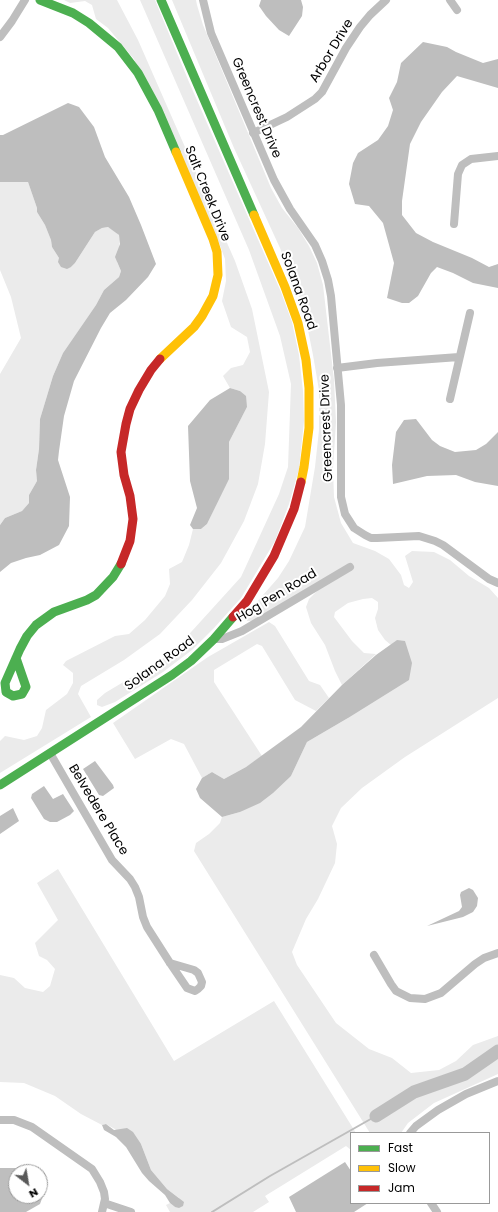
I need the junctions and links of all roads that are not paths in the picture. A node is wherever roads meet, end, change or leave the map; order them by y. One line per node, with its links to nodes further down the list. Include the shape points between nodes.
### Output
1 (25, 0): 8 (street)
2 (40, 0): 19 (street, Salt Creek Drive, via 73,14 94,27 118,47 138,73 158,110 213,239 217,252 218,275 213,296 202,316 151,370 130,409 121,452 133,519 130,541 120,564 113,577 96,595 54,612 36,625)
3 (161, 0): 18 (street, Solana Road, via 290,299 302,341 309,388 309,428 304,467 294,509 261,579 247,601)
4 (203, 0): 9 (street, Greencrest Drive, via 211,33)
5 (450, 0): 7 (street)
6 (381, 1): 9 (street, Arbor Drive, via 360,26 322,92 287,117)
7 (457, 10)
8 (0, 37)
9 (254, 133): 14 (street, Greencrest Drive, via 279,190 315,245 322,261 331,296)
10 (498, 156): 11 (street, via 472,159 462,165 458,174)
11 (454, 224)
12 (470, 313): 13 (street)
13 (459, 357): 14 (street); 15 (street)
14 (337, 368): 17 (street, Greencrest Drive, via 342,419 341,497 350,523 359,532 371,538 419,536 435,541)
15 (450, 399)
16 (350, 567): 18 (street, Hog Pen Road, via 242,631 222,640)
17 (498, 583)
18 (214, 639): 20 (street, Solana Road, via 172,675)
19 (16, 658)
20 (50, 753): 21 (street, Solana Road); 24 (street, Belvedere Place, via 112,860 135,887 147,928)
21 (0, 785)
22 (498, 953): 23 (street, via 475,964 441,993 425,999 410,998 396,990)
23 (374, 955)
24 (170, 963)
25 (498, 1081): 27 (street, via 466,1094 438,1110)
26 (0, 1120): 28 (street, via 14,1120 32,1127 87,1166 103,1186)
27 (411, 1132)
28 (104, 1203): 29 (street); 30 (street)
29 (102, 1212)
30 (131, 1212)

